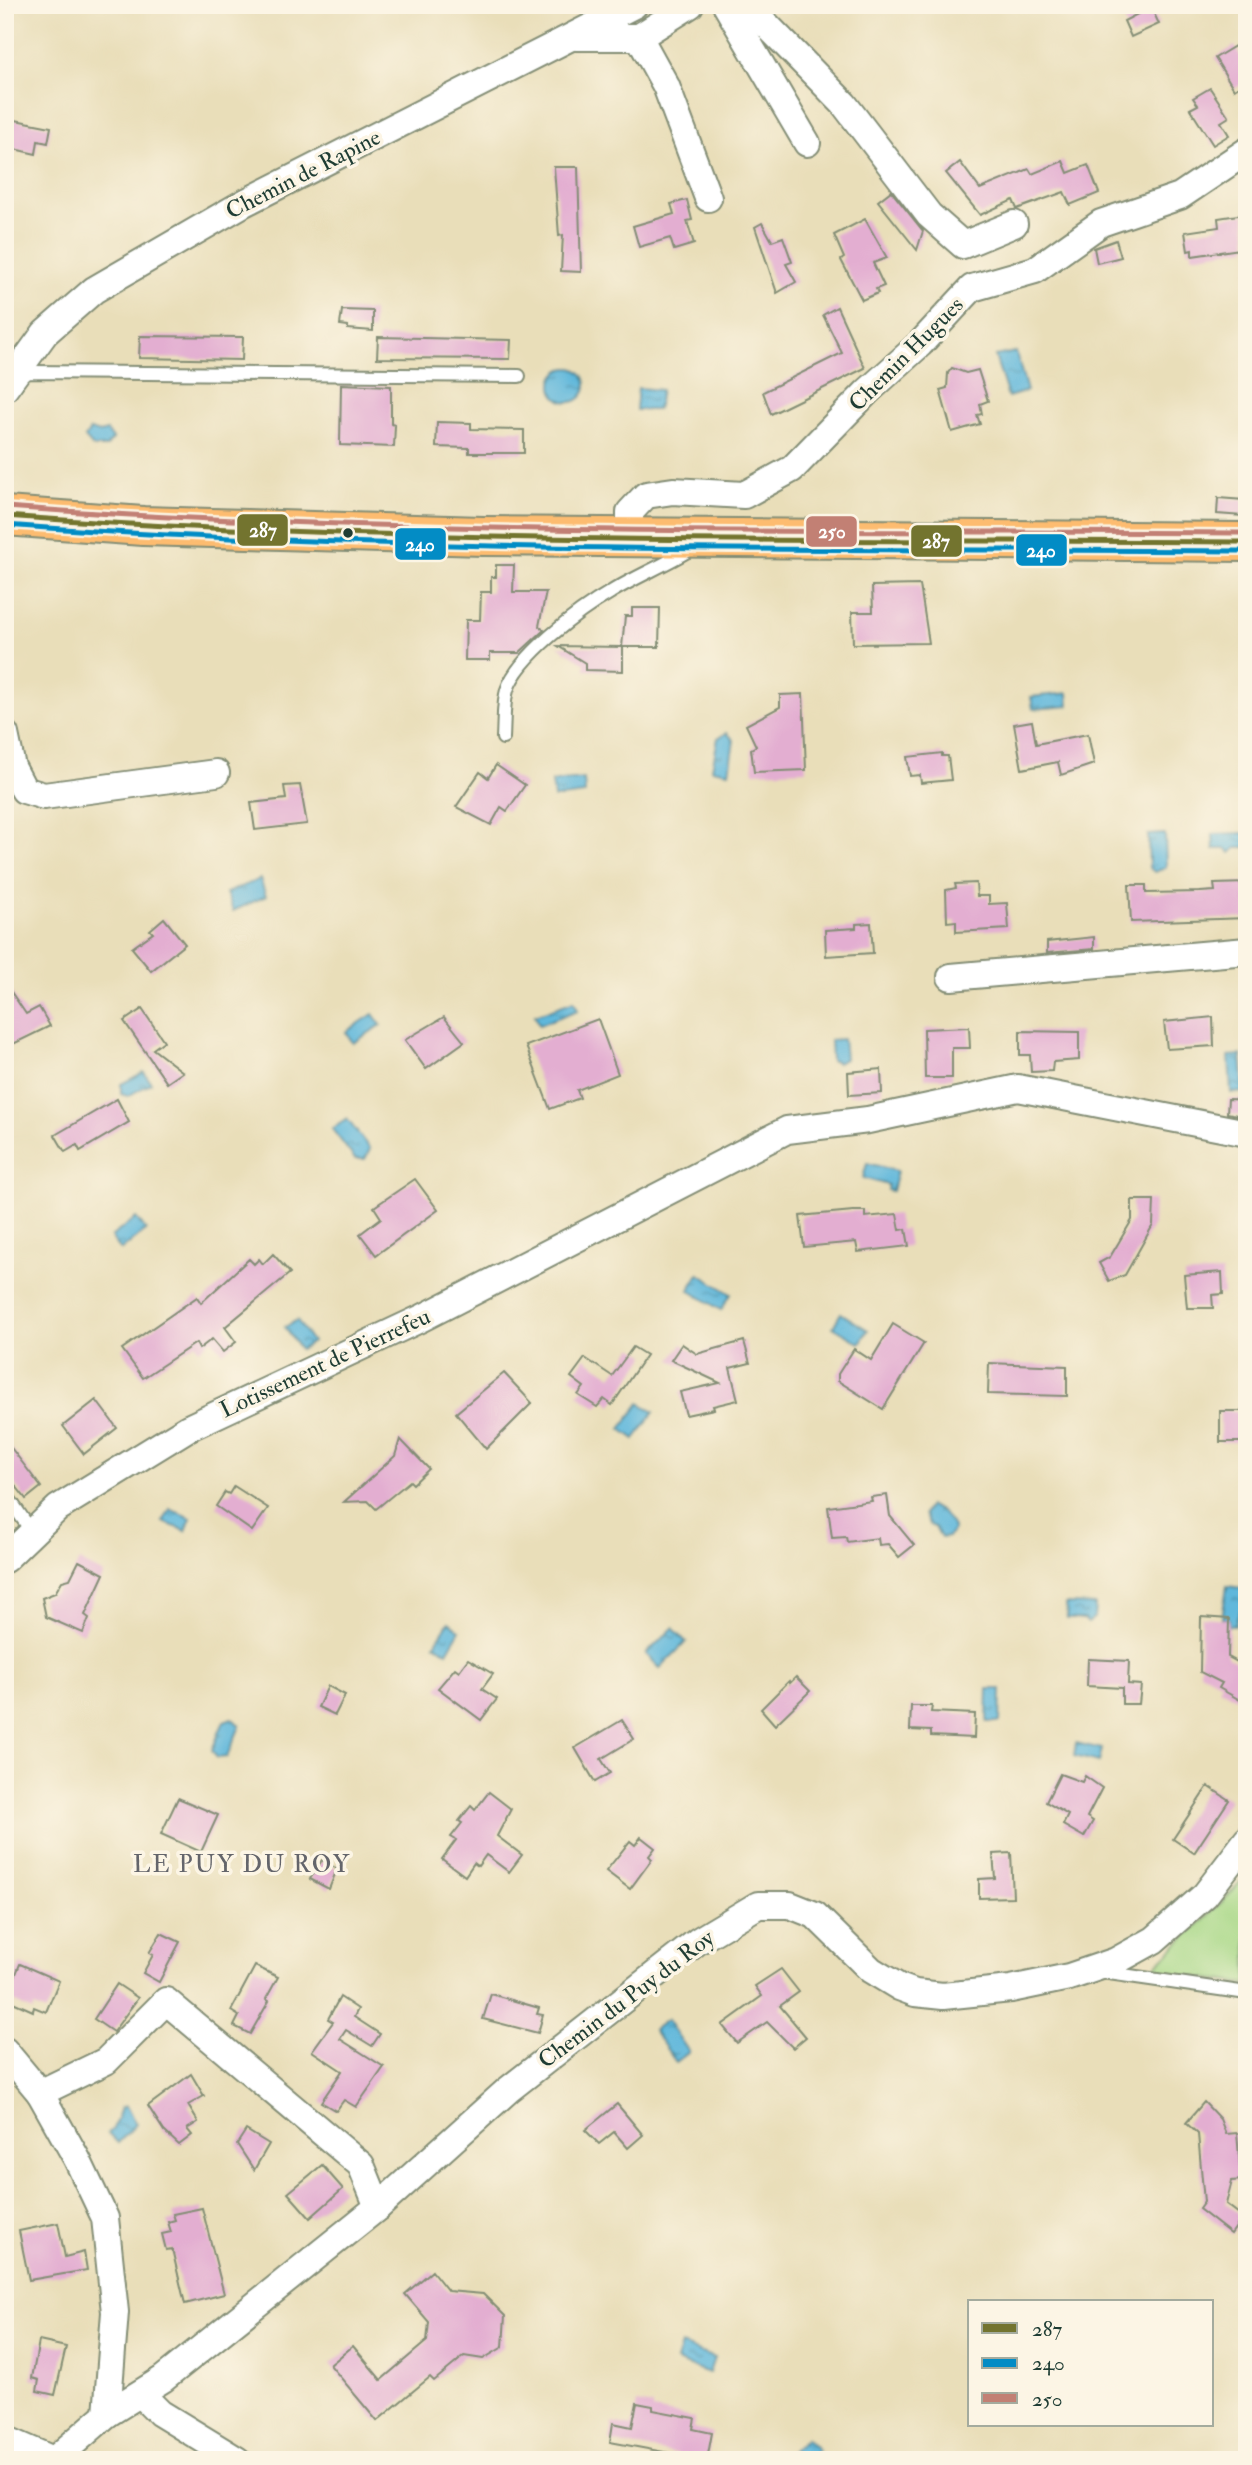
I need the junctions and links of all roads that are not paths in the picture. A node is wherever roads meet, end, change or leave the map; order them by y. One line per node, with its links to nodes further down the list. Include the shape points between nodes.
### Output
1 (634, 5): 5 (street, Chemin de Rapine)
2 (690, 5): 6 (street)
3 (726, 5): 7 (street)
4 (735, 5): 10 (street, via 755,13 845,104 929,215 963,245)
5 (567, 37): 6 (street); 12 (street, Chemin de Rapine, via 244,203 94,290 45,333)
6 (639, 37): 9 (street, via 666,86)
7 (807, 144)
8 (1247, 151): 15 (street, Chemin Hugues, via 1180,196 1101,223 1035,270 972,288 792,469 744,495 673,491 646,495 630,512)
9 (708, 198)
10 (1014, 224)
11 (519, 376): 12 (lane, via 30,372)
12 (8, 383)
13 (5, 516): 14 (main road, via 143,526)
14 (482, 536): 15 (main road); 16 (main road, via 346,541)
15 (630, 536): 17 (main road)
16 (5, 537)
17 (709, 538): 18 (main road); 20 (lane, via 611,592 542,645 519,668 507,691)
18 (1247, 542)
19 (5, 734): 21 (street, via 12,766 24,790 44,796)
20 (503, 738)
21 (216, 773)
22 (1247, 951): 23 (street)
23 (951, 977)
24 (1247, 1133): 26 (street, Lotissement de Pierrefeu, via 1018,1088 868,1119 787,1130 422,1318 188,1428 58,1508)
25 (5, 1493): 26 (lane)
26 (32, 1532): 27 (street, Lotissement de Pierrefeu)
27 (5, 1559)
28 (1247, 1840): 29 (street, Chemin du Puy du Roy, via 1205,1895 1154,1940)
29 (1088, 1970): 30 (lane); 33 (street, Chemin du Puy du Roy, via 1012,1989 943,1996 915,1993 872,1970 815,1915 790,1905 758,1905 698,1941 508,2090)
30 (1247, 1993)
31 (5, 2051): 32 (street)
32 (40, 2093): 33 (street, via 106,2061 166,2001 361,2165); 35 (street, via 105,2218 115,2312)
33 (377, 2207): 34 (street, Chemin du Puy du Roy)
34 (142, 2395): 35 (street, Chemin du Puy du Roy); 38 (street, via 160,2413)
35 (107, 2414): 37 (street, Chemin du Puy du Roy)
36 (5, 2439): 37 (street)
37 (54, 2460)
38 (237, 2460)

